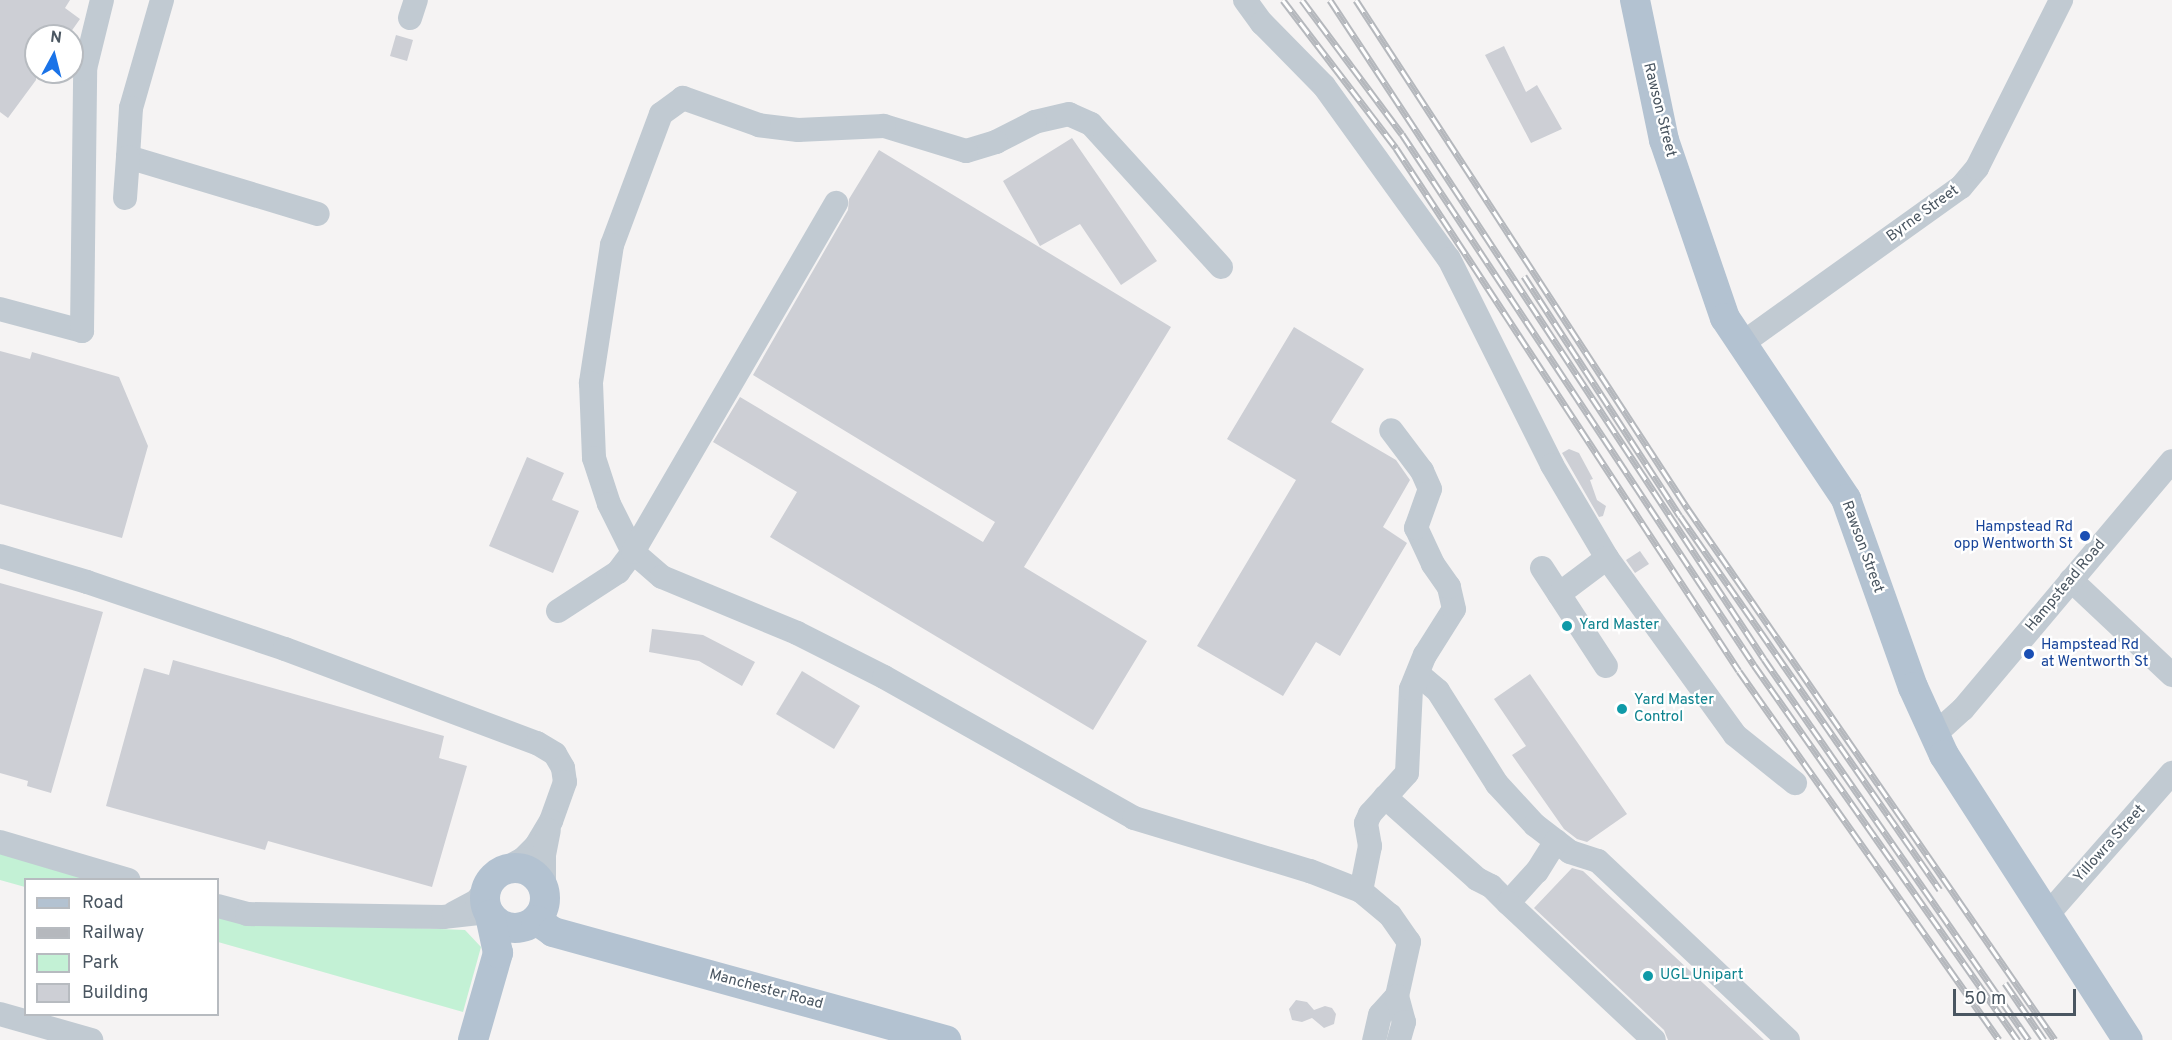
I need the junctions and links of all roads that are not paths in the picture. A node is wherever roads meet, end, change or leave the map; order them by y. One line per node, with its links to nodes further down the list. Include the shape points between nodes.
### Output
1 (102, 0): 11 (street, via 85,69 82,331)
2 (162, 0): 6 (street, via 131,108)
3 (1245, 0): 17 (street, via 1262,23 1324,86 1449,259 1553,444)
4 (1635, 0): 12 (main road, Rawson Street, via 1664,140 1725,318)
5 (2061, 0): 12 (street, Byrne Street, via 1977,168 1961,187)
6 (128, 158): 7 (street); 9 (street)
7 (125, 198)
8 (836, 203): 15 (street)
9 (318, 214)
10 (1221, 267): 15 (street, via 1091,124 1069,114 1035,122 996,142 966,151 884,126 798,130 759,125 683,98 661,114 612,245 591,383 594,458 609,504)
11 (0, 309)
12 (1740, 345): 25 (main road, Rawson Street, via 1846,500 1912,687)
13 (1391, 430): 23 (street, via 1422,471 1430,489 1416,528 1433,564 1449,586 1454,609 1425,655)
14 (2172, 461): 19 (street, Hampstead Road)
15 (633, 552): 21 (street, via 618,572); 33 (street, via 662,577 797,633 874,672 1134,818 1310,871)
16 (0, 556): 29 (street, via 285,649 537,743 555,754 565,782)
17 (1607, 558): 20 (street); 27 (street, via 1735,735)
18 (1542, 568): 20 (street)
19 (2071, 580): 24 (street); 25 (street, Hampstead Road, via 1963,710)
20 (1558, 594): 22 (street)
21 (558, 611)
22 (1606, 666)
23 (1418, 674): 28 (street, via 1411,689 1407,773); 30 (street, via 1438,691 1497,784 1535,825)
24 (2172, 675)
25 (1934, 735): 38 (main road, Rawson Street)
26 (2172, 773): 38 (street, Yillowra Street)
27 (1795, 783)
28 (1385, 797): 33 (street, via 1366,823 1370,846); 35 (street)
29 (551, 821): 34 (street, via 536,846); 37 (street)
30 (1556, 841): 35 (street, via 1537,871); 48 (street, via 1570,852 1598,861)
31 (0, 842): 32 (street)
32 (125, 878)
33 (1361, 891): 40 (street, via 1390,915 1409,942)
34 (492, 896): 36 (street, via 443,917 247,914); 37 (main road, via 506,927); 37 (main road, Manchester Road, via 523,869 532,874); 39 (main road)
35 (1508, 903): 47 (street)
36 (219, 906)
37 (538, 910): 39 (main road); 44 (main road, Manchester Road, via 585,941)
38 (2048, 914): 49 (main road, Rawson Street)
39 (498, 953): 43 (main road)
40 (1396, 996): 45 (street, via 1380,1015); 46 (street, via 1404,1022)
41 (0, 1014): 42 (street)
42 (91, 1040)
43 (473, 1040)
44 (946, 1040)
45 (1374, 1040)
46 (1399, 1040)
47 (1654, 1040)
48 (1788, 1040)
49 (2127, 1040)

